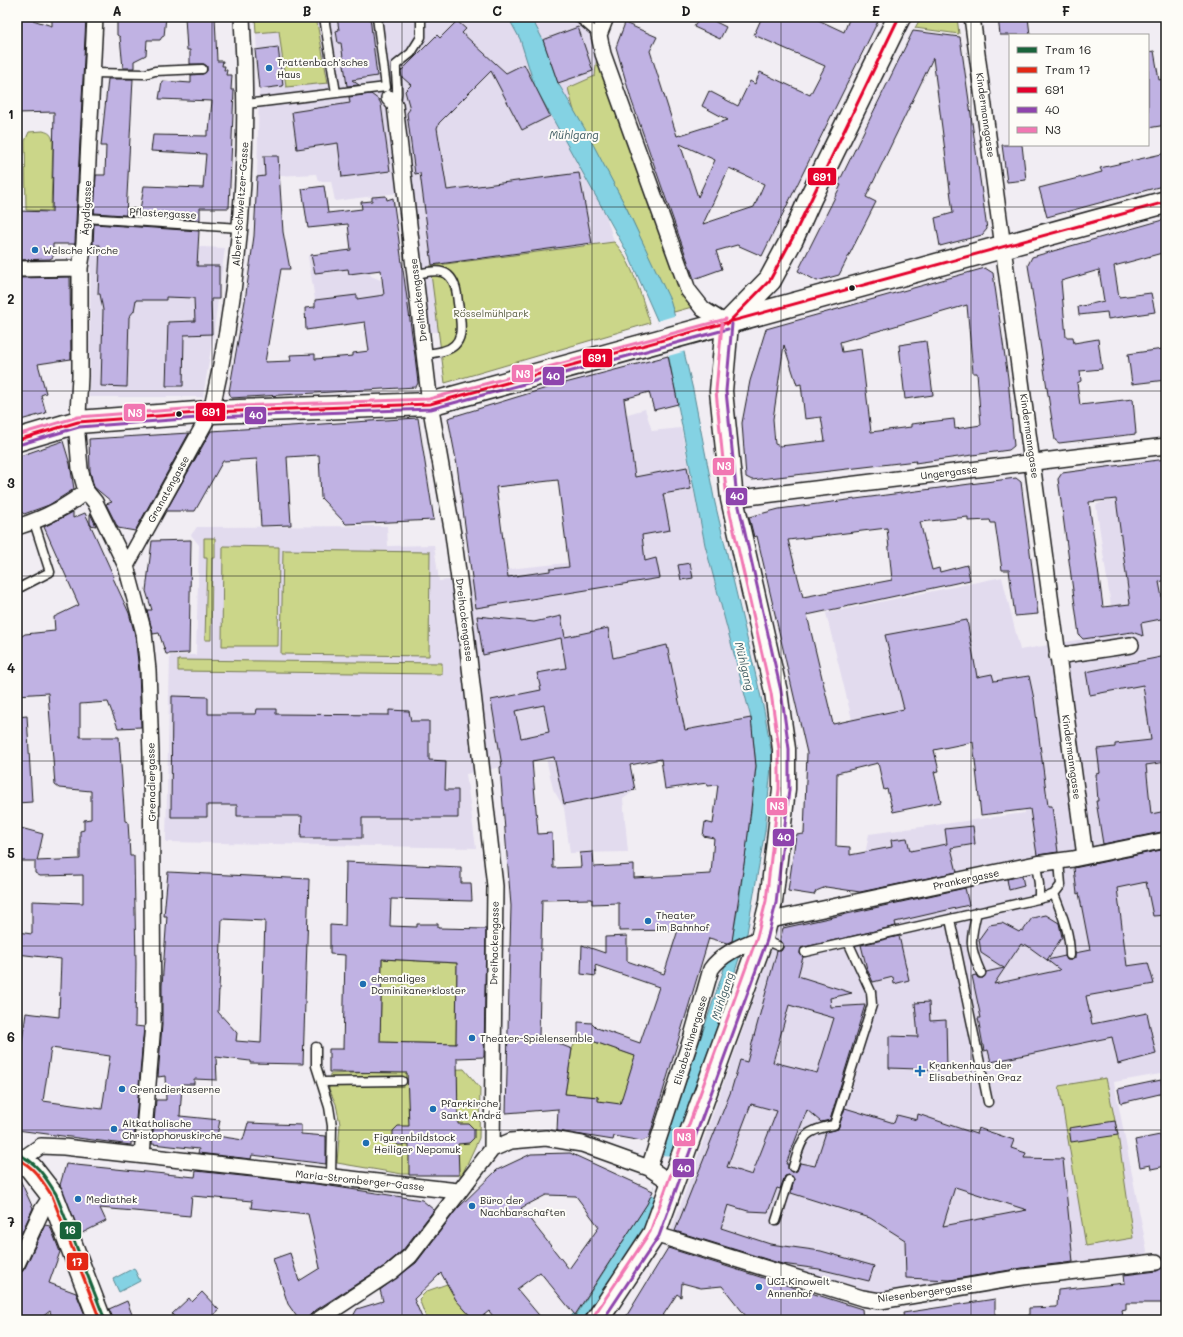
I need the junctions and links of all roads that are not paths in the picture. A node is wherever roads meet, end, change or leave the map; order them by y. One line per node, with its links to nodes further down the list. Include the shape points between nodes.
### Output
1 (95, 17): 12 (street, Ägydigasse)
2 (242, 17): 15 (street, Albert-Schweitzer-Gasse)
3 (324, 17): 13 (lane)
4 (377, 17): 13 (lane, via 386,86)
5 (422, 17): 14 (lane, via 422,37 411,53 396,65 398,97)
6 (578, 17): 10 (lane)
7 (606, 17): 10 (street)
8 (899, 17): 23 (main road, via 770,280)
9 (972, 17): 19 (street, Kindermanngasse)
10 (599, 35): 23 (street, via 603,54 688,290 703,309)
11 (202, 69): 12 (lane, via 155,71 145,74)
12 (93, 73): 17 (street, Ägydigasse)
13 (336, 93): 15 (lane)
14 (392, 101): 22 (street, Dreihackengasse)
15 (246, 104): 18 (street, Albert-Schweitzer-Gasse)
16 (1166, 202): 19 (main road)
17 (85, 218): 18 (lane, Pflastergasse); 20 (street, Ägydigasse)
18 (240, 228): 26 (street, Albert-Schweitzer-Gasse, via 230,310)
19 (1005, 246): 23 (main road); 30 (street, Kindermanngasse)
20 (80, 268): 21 (street); 27 (street, Ägydigasse)
21 (17, 269)
22 (415, 274): 24 (street, Dreihackengasse); 24 (lane, via 436,272 448,275 456,289 463,329 461,337 448,349)
23 (727, 324): 25 (main road); 32 (main road, Elisabethinergasse, via 721,392)
24 (424, 354): 25 (street, Dreihackengasse)
25 (430, 404): 26 (main road); 56 (street, Dreihackengasse, via 453,534 495,886)
26 (211, 412): 27 (main road); 35 (street, Granatengasse)
27 (78, 422): 28 (main road); 31 (street, Grenadiergasse, via 80,469)
28 (17, 440)
29 (1166, 446): 30 (street, Ungergasse)
30 (1033, 462): 32 (street, Ungergasse); 38 (street, Kindermanngasse)
31 (86, 491): 33 (street, via 71,504); 35 (street, Grenadiergasse, via 95,502)
32 (732, 499): 47 (main road, Elisabethinergasse, via 776,692 784,749 784,789 771,902)
33 (34, 522): 34 (street); 36 (lane, via 50,572)
34 (17, 527)
35 (126, 566): 57 (street, Grenadiergasse, via 144,633 151,754 154,953 152,1040)
36 (17, 589)
37 (1131, 645): 38 (street)
38 (1057, 656): 40 (street, Kindermanngasse)
39 (1166, 840): 40 (street, Prankergasse)
40 (1085, 856): 41 (street, Prankergasse)
41 (1059, 861): 42 (street, Prankergasse); 43 (lane, via 1061,885)
42 (1036, 864): 44 (lane); 47 (street, Prankergasse)
43 (1054, 894): 44 (lane); 50 (lane, via 1065,922)
44 (1039, 899): 45 (lane)
45 (977, 912): 46 (lane); 51 (lane, via 971,938 973,958)
46 (950, 919): 48 (lane); 55 (lane)
47 (763, 937): 61 (main road, Elisabethinergasse); 61 (street, Elisabethinergasse, via 716,961 711,970 692,1036)
48 (848, 942): 49 (lane); 59 (lane, via 871,992 872,1005 834,1125 815,1129 804,1138)
49 (804, 952)
50 (1070, 955)
51 (981, 973)
52 (316, 1047): 54 (lane, via 316,1066)
53 (402, 1081): 54 (lane)
54 (321, 1082): 60 (lane, via 332,1126)
55 (988, 1102)
56 (492, 1149): 61 (street, via 511,1141 546,1138 582,1144); 63 (street)
57 (142, 1155): 58 (street, Maria-Stromberger-Gasse, via 41,1146); 60 (street, Maria-Stromberger-Gasse)
58 (19, 1160): 64 (main road, via 31,1168)
59 (793, 1167)
60 (331, 1176): 63 (street, Maria-Stromberger-Gasse)
61 (661, 1176): 66 (main road, Elisabethinergasse)
62 (789, 1180): 65 (lane)
63 (458, 1191): 70 (street, via 410,1256 391,1272)
64 (52, 1195): 68 (street, via 42,1210); 69 (main road)
65 (776, 1221)
66 (654, 1234): 67 (street, Niesenbergergasse, via 862,1298 880,1301 1023,1277); 71 (main road, Elisabethinergasse)
67 (1156, 1262)
68 (17, 1264)
69 (100, 1320)
70 (318, 1320)
71 (598, 1320)

